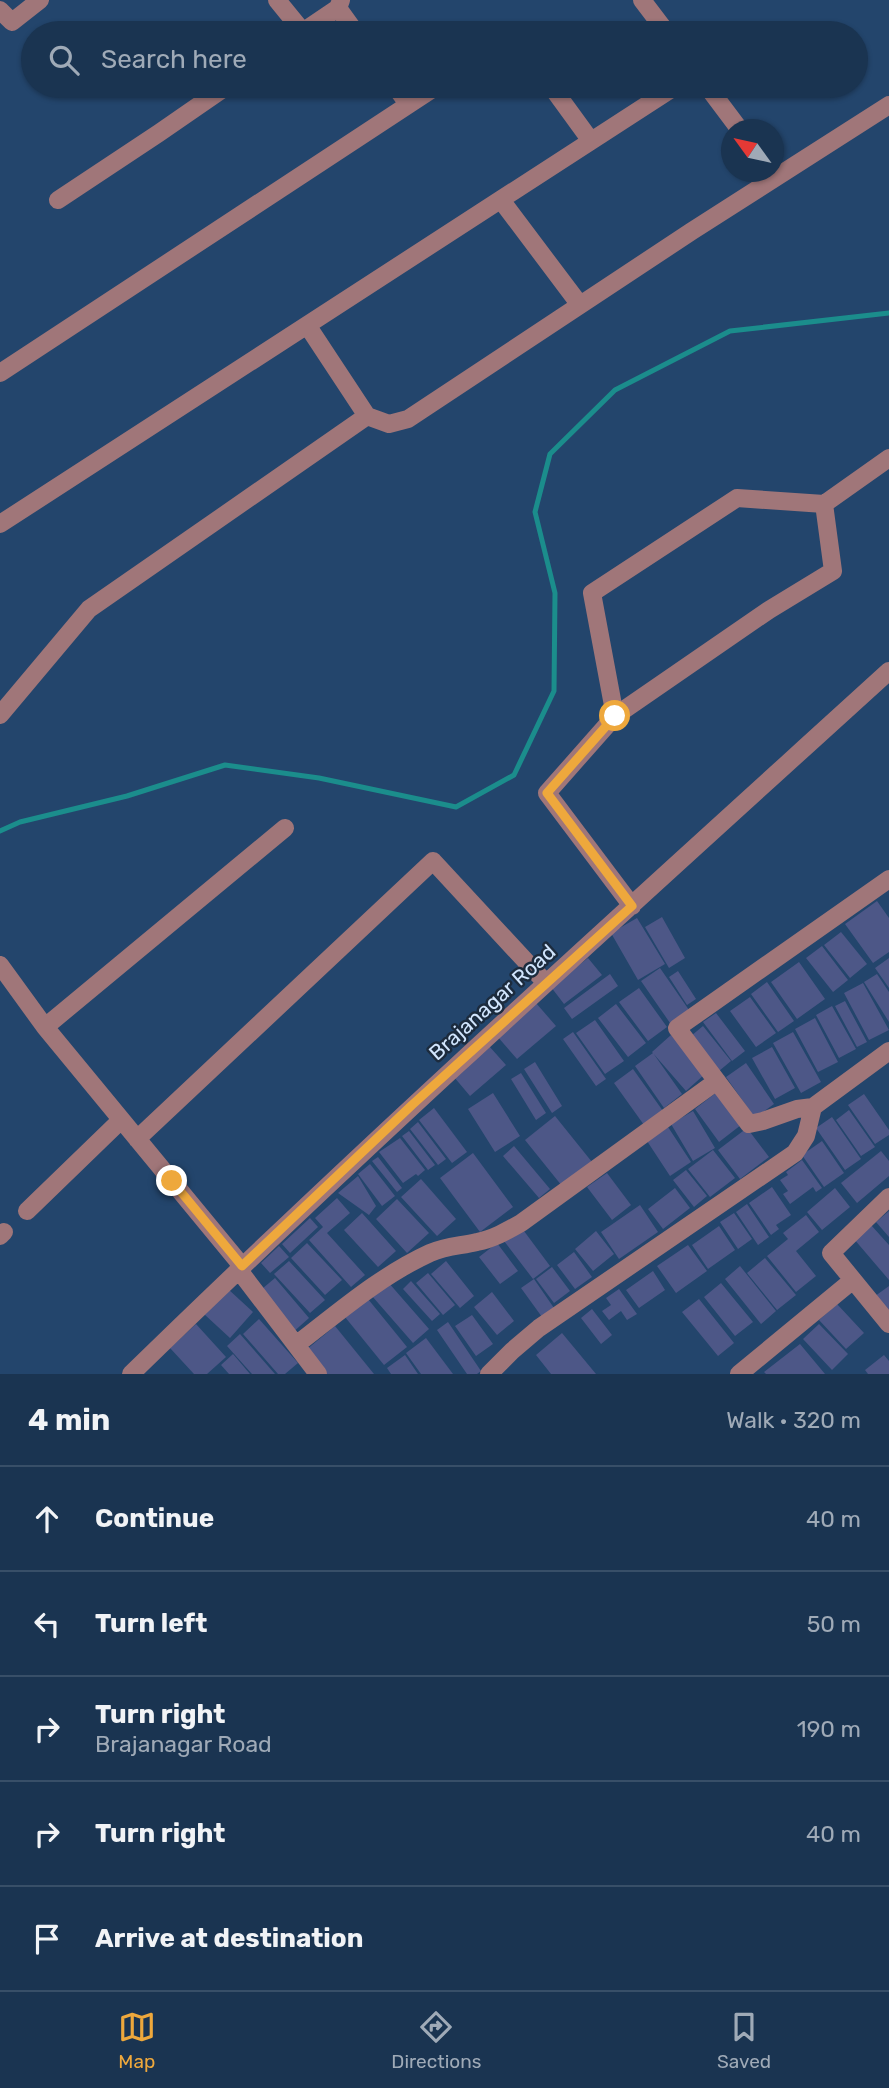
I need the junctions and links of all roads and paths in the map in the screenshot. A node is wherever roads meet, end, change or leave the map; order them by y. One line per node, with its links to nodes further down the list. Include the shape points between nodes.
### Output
1 (40, 0): 5 (street, via 12,22)
2 (277, 0): 6 (street)
3 (642, 0): 9 (street)
4 (340, 4): 7 (street); 8 (street)
5 (0, 10)
6 (293, 21)
7 (318, 21)
8 (349, 21)
9 (658, 21)
10 (210, 98): 22 (street)
11 (404, 98): 16 (street)
12 (418, 98): 16 (street)
13 (560, 98): 19 (street)
14 (657, 98): 19 (street)
15 (716, 98): 18 (street)
16 (408, 104): 26 (street)
17 (889, 105): 20 (street)
18 (732, 119)
19 (591, 141): 23 (street)
20 (784, 169)
21 (764, 182): 24 (street)
22 (58, 200)
23 (501, 200): 24 (street); 25 (street)
24 (580, 305): 27 (street, via 408,419 389,424)
25 (307, 325): 27 (street); 30 (street)
26 (0, 373)
27 (367, 416): 32 (street, via 89,609)
28 (889, 458): 29 (street)
29 (824, 504): 33 (street, via 833,571); 33 (street, via 737,498 592,593)
30 (0, 524)
31 (889, 671): 36 (street, Brajanagar Road)
32 (0, 715)
33 (615, 716): 36 (street, via 547,793)
34 (285, 828): 39 (street)
35 (889, 879): 41 (street, via 677,1028)
36 (632, 906): 38 (street, Brajanagar Road)
37 (0, 965): 39 (street)
38 (546, 983): 44 (street, via 433,861); 47 (street, Brajanagar Road)
39 (45, 1027): 43 (street)
40 (889, 1051): 42 (street)
41 (717, 1082): 42 (street, via 749,1124); 50 (street, via 521,1223 493,1238 432,1252 391,1273)
42 (813, 1107): 53 (street, via 806,1136 795,1153 539,1328)
43 (121, 1120): 44 (street); 46 (street)
44 (137, 1139): 47 (street)
45 (889, 1197): 48 (street, via 831,1253)
46 (27, 1211)
47 (240, 1268): 50 (street); 51 (street, Brajanagar Road)
48 (853, 1280): 49 (street); 54 (street)
49 (889, 1324)
50 (296, 1345): 52 (street)
51 (131, 1374)
52 (318, 1374)
53 (489, 1374)
54 (739, 1374)

